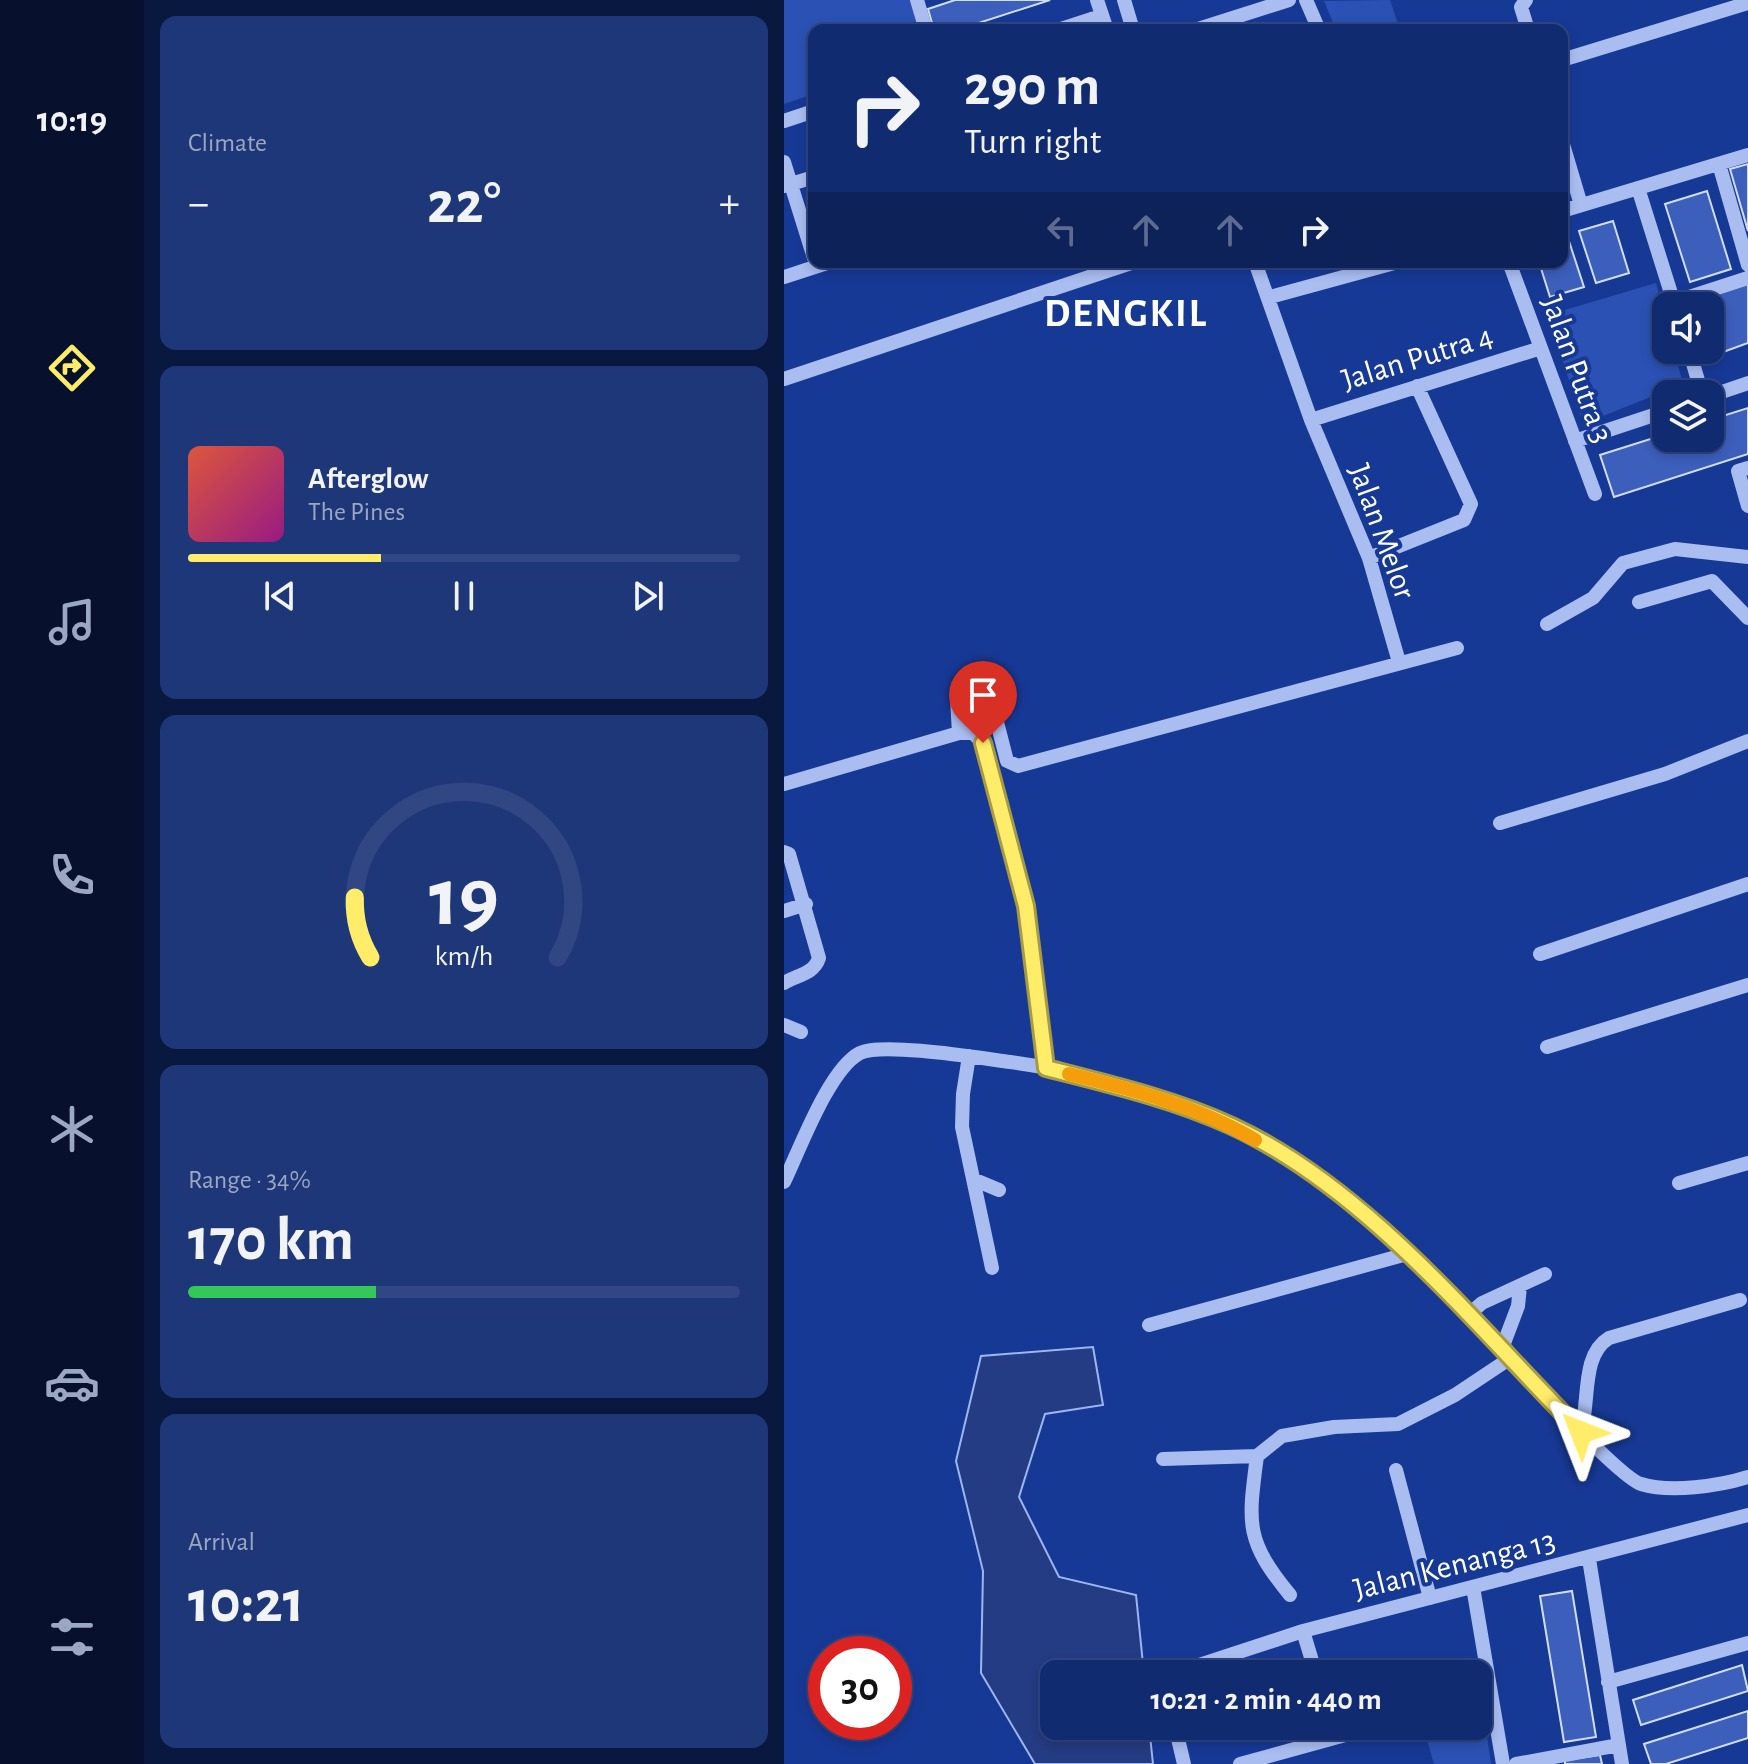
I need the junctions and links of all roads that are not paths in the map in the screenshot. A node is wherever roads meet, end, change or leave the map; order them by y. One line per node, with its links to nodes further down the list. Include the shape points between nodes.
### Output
1 (917, 0): 9 (street)
2 (1097, 0): 8 (street)
3 (1124, 0): 10 (street)
4 (1289, 0): 11 (street)
5 (1306, 0): 12 (street)
6 (1526, 0): 13 (street, via 1521,7)
7 (1748, 3): 14 (street)
8 (1104, 23)
9 (924, 24)
10 (1131, 24)
11 (1214, 24)
12 (1316, 24)
13 (1526, 24)
14 (1568, 58)
15 (808, 113): 16 (street)
16 (784, 121)
17 (1748, 155): 20 (street)
18 (1568, 161): 24 (street)
19 (784, 162): 22 (street)
20 (1719, 164): 23 (street); 27 (street)
21 (808, 179): 22 (street)
22 (787, 185): 26 (street)
23 (1638, 188): 24 (street); 35 (street)
24 (1581, 205): 25 (street)
25 (1568, 209)
26 (808, 236)
27 (1748, 265)
28 (808, 267): 33 (street)
29 (1116, 268): 39 (street)
30 (1258, 268): 37 (street, Jalan Melor)
31 (1376, 268): 37 (street)
32 (1511, 268): 38 (street, Jalan Putra 3)
33 (784, 277)
34 (1748, 278): 36 (street)
35 (1670, 292)
36 (1708, 292)
37 (1270, 297): 44 (street, Jalan Melor)
38 (1541, 348): 41 (street, Jalan Putra 4); 45 (street, Jalan Putra 3)
39 (784, 379)
40 (1748, 383): 42 (street)
41 (1417, 386): 44 (street, Jalan Putra 4); 50 (street, via 1471,504 1464,520)
42 (1724, 391)
43 (1652, 416): 45 (street)
44 (1311, 420): 50 (street, Jalan Melor)
45 (1575, 441): 47 (street, Jalan Putra 3)
46 (1748, 468): 48 (street, via 1738,471)
47 (1595, 494)
48 (1748, 506)
49 (1748, 557): 53 (street, via 1675,549 1623,563 1593,598)
50 (1369, 558): 55 (street, Jalan Melor)
51 (1639, 602): 52 (street, via 1712,581)
52 (1748, 618)
53 (1547, 624)
54 (1457, 648): 55 (street)
55 (1399, 662): 56 (street, via 1018,766 1007,761 985,693 964,693 957,699)
56 (959, 733): 58 (street); 71 (street, via 973,733 983,743 1022,891)
57 (1748, 741): 59 (street, via 1665,774)
58 (784, 783)
59 (1500, 823)
60 (784, 852): 62 (street)
61 (1748, 884): 64 (street)
62 (806, 904): 63 (street); 65 (street, via 819,958 816,966)
63 (784, 911)
64 (1540, 954)
65 (784, 983)
66 (1748, 985): 69 (street)
67 (784, 1025): 68 (street)
68 (801, 1032)
69 (1547, 1047)
70 (969, 1056): 71 (street); 73 (street, via 961,1113); 74 (street, via 926,1050 862,1052 844,1065)
71 (1046, 1068): 77 (street, via 1124,1087 1232,1126 1312,1172)
72 (1748, 1163): 75 (street)
73 (975, 1180): 76 (street); 78 (street)
74 (784, 1182)
75 (1679, 1183)
76 (999, 1190)
77 (1407, 1254): 82 (street); 83 (street)
78 (992, 1268)
79 (1545, 1274): 80 (street)
80 (1520, 1286): 82 (street); 84 (street)
81 (1740, 1300): 85 (street, via 1597,1345)
82 (1467, 1316): 84 (street)
83 (1149, 1325)
84 (1505, 1355): 85 (street); 86 (street, via 1455,1395 1398,1424 1282,1436)
85 (1581, 1432): 89 (street, via 1640,1484 1714,1488)
86 (1257, 1456): 87 (street); 93 (street, via 1251,1532 1264,1563)
87 (1163, 1459)
88 (1396, 1470): 94 (street)
89 (1748, 1477)
90 (1748, 1515): 91 (street, Jalan Kenanga 13)
91 (1589, 1559): 92 (street, Jalan Kenanga 13); 100 (street)
92 (1473, 1587): 94 (street, Jalan Kenanga 13); 99 (street)
93 (1290, 1595)
94 (1430, 1598): 95 (street, Jalan Kenanga 13)
95 (1303, 1631): 97 (street, Jalan Kenanga 13); 98 (street)
96 (1748, 1643): 100 (street)
97 (1214, 1660)
98 (1312, 1660)
99 (1481, 1660)
100 (1608, 1682): 104 (street)
101 (1492, 1723): 107 (street)
102 (1178, 1740): 105 (street)
103 (1310, 1740): 106 (street)
104 (1619, 1745): 108 (street); 109 (street)
105 (1184, 1764)
106 (1240, 1764)
107 (1503, 1764)
108 (1516, 1764)
109 (1622, 1764)

